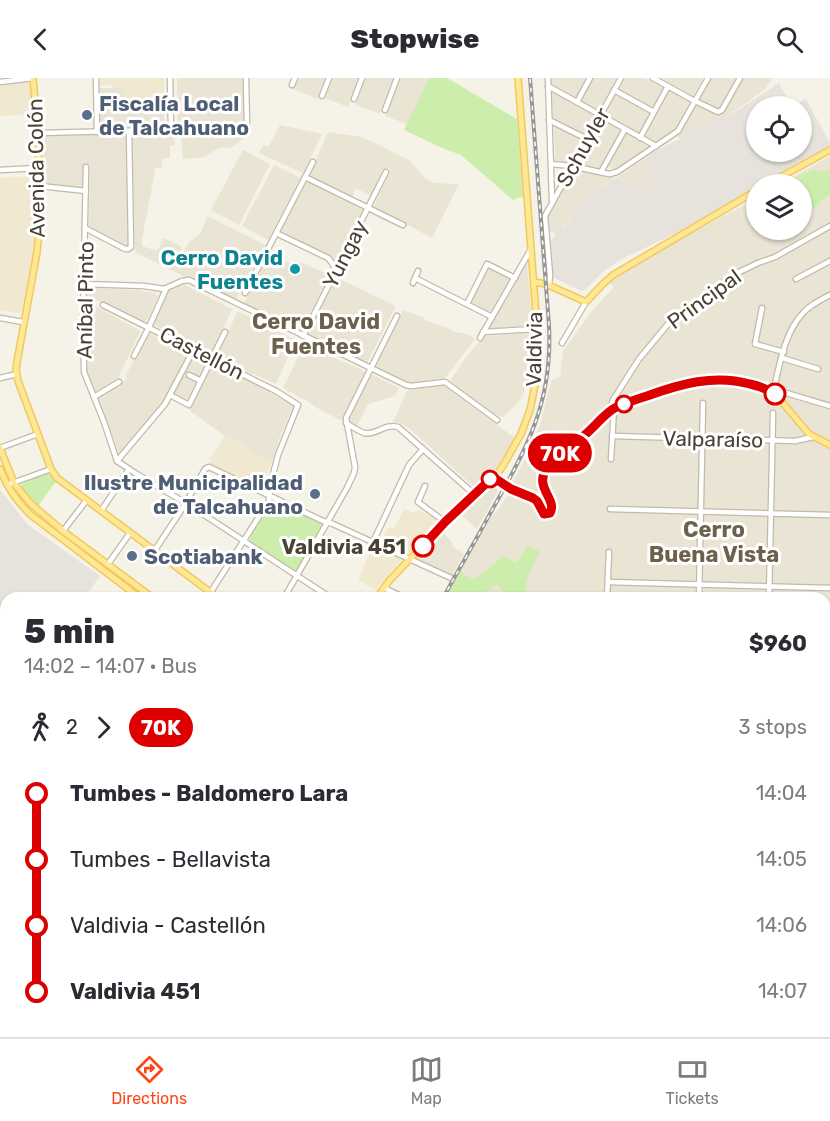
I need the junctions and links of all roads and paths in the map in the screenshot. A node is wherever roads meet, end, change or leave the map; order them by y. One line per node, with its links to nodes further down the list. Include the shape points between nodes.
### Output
1 (33, 78): 16 (street); 33 (main road, Avenida Colón)
2 (96, 78): 32 (street)
3 (170, 78): 30 (street)
4 (246, 78): 30 (street, via 246,127)
5 (295, 78): 17 (street)
6 (329, 78): 21 (street)
7 (363, 78): 22 (street)
8 (397, 78): 25 (street)
9 (518, 78): 57 (main road, Valdivia)
10 (548, 78): 18 (street)
11 (590, 78): 24 (street)
12 (621, 78): 20 (street, Schuyler)
13 (653, 78): 19 (street)
14 (708, 78): 23 (street)
15 (740, 78): 23 (street, via 720,111)
16 (0, 82)
17 (292, 86)
18 (548, 86): 24 (street); 28 (street)
19 (668, 86): 23 (street); 26 (street)
20 (614, 90): 26 (street); 27 (street, Schuyler)
21 (322, 96)
22 (354, 99)
23 (695, 100): 36 (street, via 678,131)
24 (578, 102): 27 (street)
25 (385, 110)
26 (654, 112): 34 (street)
27 (600, 115): 29 (street); 35 (street, Schuyler)
28 (549, 120): 35 (street); 39 (street)
29 (625, 129): 34 (street); 45 (street)
30 (171, 130): 31 (street)
31 (129, 131): 32 (street); 55 (street, via 130,248)
32 (97, 132): 33 (street)
33 (38, 133): 42 (main road, Avenida Colón)
34 (640, 138): 36 (street)
35 (587, 139): 40 (street, Schuyler)
36 (656, 146): 45 (street, via 615,174)
37 (830, 150): 46 (main road)
38 (313, 162): 47 (street)
39 (551, 164): 40 (street); 51 (street)
40 (572, 166): 45 (street); 51 (street, Schuyler)
41 (86, 167): 49 (street, Aníbal Pinto)
42 (39, 168): 43 (street); 48 (main road, Avenida Colón)
43 (0, 170)
44 (387, 172): 52 (street, Yungay)
45 (602, 172)
46 (786, 174)
47 (305, 177): 52 (street); 56 (street)
48 (40, 186): 49 (street); 76 (main road, Avenida Colón, via 38,241)
49 (86, 191): 55 (street, Aníbal Pinto)
50 (746, 197): 69 (main road, via 621,270)
51 (552, 203): 65 (street, Schuyler, via 545,216)
52 (368, 208): 53 (street); 60 (street, Yungay)
53 (403, 225)
54 (830, 226): 100 (street, Principal, via 735,274 705,300 673,318 623,382 613,399)
55 (86, 228): 64 (street, Aníbal Pinto)
56 (276, 233): 60 (street, via 329,259); 67 (street)
57 (531, 249): 61 (street); 63 (main road, Valdivia)
58 (830, 261): 62 (street)
59 (418, 271): 70 (street, via 414,280)
60 (335, 273): 81 (street, Yungay)
61 (515, 278): 70 (street, via 487,264); 74 (street)
62 (796, 279)
63 (534, 282): 65 (main road); 78 (main road, Valdivia)
64 (84, 284): 66 (street); 97 (street, Aníbal Pinto, via 84,372)
65 (549, 286): 69 (main road)
66 (166, 289): 77 (street); 81 (street, via 189,280)
67 (245, 293)
68 (830, 295): 85 (street, via 799,318)
69 (586, 302): 83 (street)
70 (467, 304): 74 (street)
71 (103, 305): 77 (street, Castellón)
72 (762, 308): 85 (street, via 755,344)
73 (396, 316): 88 (street)
74 (492, 317): 80 (street)
75 (0, 318): 76 (street)
76 (23, 322): 90 (main road, Avenida Colón)
77 (149, 327): 84 (street, Castellón); 86 (street)
78 (537, 329): 80 (street); 117 (main road, Valdivia, via 536,380 528,416 515,446)
79 (225, 332): 87 (street)
80 (483, 332): 82 (street)
81 (303, 336): 88 (street)
82 (480, 339)
83 (562, 343)
84 (194, 349): 87 (street, Castellón); 96 (street)
85 (783, 355): 89 (street); 95 (street)
86 (134, 356)
87 (212, 358): 93 (street); 123 (street, Castellón, via 298,405 278,455)
88 (370, 369): 102 (street, via 409,386 445,382); 103 (street)
89 (818, 369)
90 (16, 374): 92 (street); 104 (main road, Avenida Colón)
91 (189, 375): 93 (street)
92 (0, 378)
93 (201, 381): 96 (street, via 189,405)
94 (119, 382): 97 (street)
95 (773, 393): 99 (street, via 783,392); 100 (main road, via 745,382 711,379 662,390); 106 (main road)
96 (170, 395): 113 (street)
97 (94, 398): 113 (street, Aníbal Pinto)
98 (704, 404): 107 (street)
99 (830, 406)
100 (614, 409): 105 (street, Principal); 117 (main road, bridge, via 546,468 543,484 551,512 544,514 535,500)
101 (773, 413): 108 (street)
102 (497, 420)
103 (346, 423): 111 (street, via 367,433 396,427); 132 (street, via 355,470)
104 (38, 434): 110 (street); 115 (main road, Avenida Colón)
105 (612, 436): 107 (street, Valparaíso); 112 (street, Principal)
106 (813, 437): 108 (street, Valparaíso, via 800,441); 109 (main road)
107 (702, 438): 108 (street, Valparaíso); 128 (street)
108 (772, 440): 129 (street)
109 (830, 445)
110 (0, 448): 118 (main road)
111 (423, 449): 122 (street); 137 (street, via 409,465)
112 (611, 459)
113 (117, 461): 116 (street)
114 (0, 469): 119 (main road)
115 (51, 469): 118 (street); 124 (main road, Avenida Colón, via 59,481)
116 (129, 470): 125 (street); 127 (street)
117 (493, 477): 122 (main road, Valdivia)
118 (14, 483): 119 (street); 121 (street); 133 (main road, via 30,503)
119 (7, 485): 121 (main road)
120 (425, 486): 131 (street, via 418,503)
121 (11, 491): 135 (main road, via 31,515)
122 (474, 494): 131 (main road, Valdivia)
123 (270, 495): 125 (street, via 207,467); 132 (street); 136 (street)
124 (86, 501): 127 (main road, Avenida Colón); 133 (street)
125 (185, 503): 136 (street); 138 (street)
126 (610, 509): 128 (street)
127 (101, 511): 134 (main road, Avenida Colón)
128 (701, 511): 129 (street); 146 (street)
129 (771, 513): 130 (street); 147 (street)
130 (830, 515)
131 (445, 522): 140 (main road, Valdivia)
132 (328, 523): 137 (street); 143 (street)
133 (63, 531): 135 (main road); 141 (main road)
134 (130, 533): 138 (main road, Avenida Colón); 141 (street)
135 (62, 539): 142 (main road)
136 (244, 541): 143 (street); 153 (street)
137 (373, 542): 140 (street)
138 (155, 550): 152 (main road, Avenida Colón)
139 (609, 552): 145 (street)
140 (410, 559): 144 (street); 148 (main road, Valdivia)
141 (108, 564): 142 (main road); 151 (main road)
142 (97, 565): 150 (main road)
143 (296, 576): 154 (street); 155 (street)
144 (451, 578)
145 (608, 582): 146 (street); 158 (street)
146 (699, 585): 147 (street); 159 (street)
147 (769, 587): 149 (street); 160 (street)
148 (384, 588): 156 (main road, Valdivia); 157 (street)
149 (830, 588)
150 (133, 592)
151 (145, 592)
152 (210, 592)
153 (212, 592)
154 (287, 592)
155 (321, 592)
156 (381, 592)
157 (392, 592)
158 (607, 592)
159 (699, 592)
160 (769, 592)

